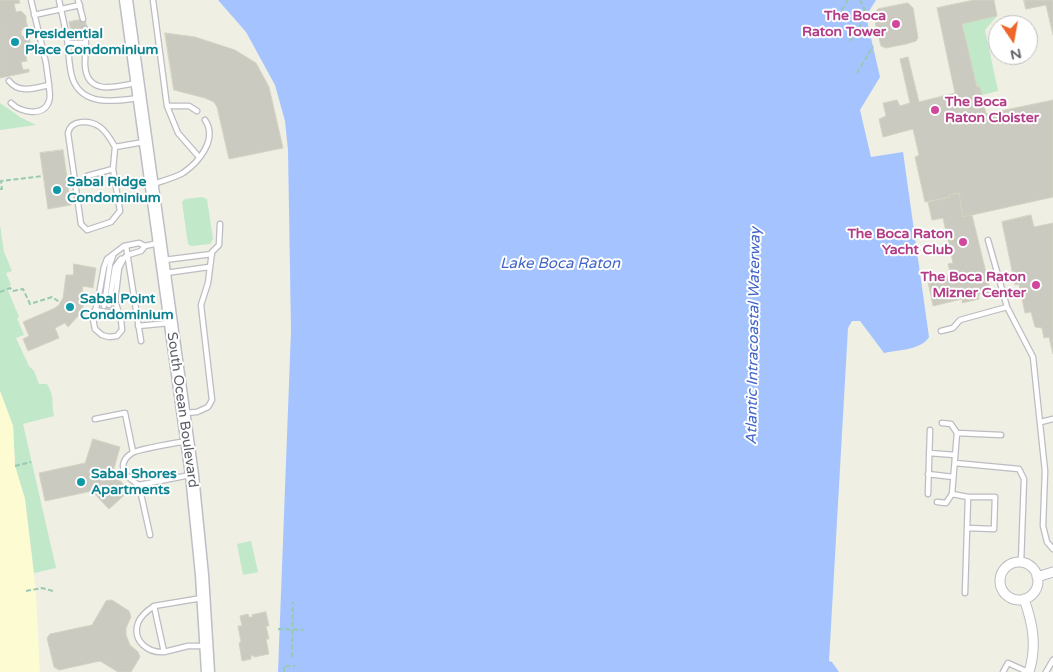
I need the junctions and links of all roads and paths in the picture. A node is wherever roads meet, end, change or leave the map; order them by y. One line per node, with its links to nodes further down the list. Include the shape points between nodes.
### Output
1 (31, 0): 11 (lane)
2 (59, 0): 9 (lane)
3 (78, 0): 8 (lane)
4 (126, 0): 20 (main road, South Ocean Boulevard)
5 (153, 0): 24 (lane)
6 (848, 0): 10 (path)
7 (860, 0): 14 (path, via 867,15)
8 (80, 6): 9 (lane); 12 (lane)
9 (61, 9): 11 (lane); 15 (lane)
10 (842, 10)
11 (34, 15): 21 (lane)
12 (83, 19)
13 (85, 29): 16 (lane)
14 (850, 41)
15 (68, 43): 16 (lane); 22 (lane, via 74,82 84,94 102,102)
16 (86, 43): 20 (lane, via 86,72 94,86)
17 (873, 46): 18 (path)
18 (857, 73)
19 (9, 81): 21 (lane, via 22,89)
20 (138, 83): 22 (main road, South Ocean Boulevard)
21 (49, 85): 23 (lane, via 50,99 43,109 23,111)
22 (140, 98): 27 (main road, South Ocean Boulevard)
23 (12, 103)
24 (167, 106): 25 (lane, via 189,106); 29 (lane, via 178,132)
25 (197, 111)
26 (205, 120): 29 (lane, via 211,130 208,144)
27 (146, 142): 28 (lane); 33 (main road, South Ocean Boulevard)
28 (115, 147): 30 (lane); 30 (lane, via 100,127 91,123 73,124 68,133 81,224 88,230 111,222 120,211)
29 (198, 157): 33 (lane, via 182,173)
30 (113, 168): 32 (lane)
31 (43, 176): 34 (path, via 1,181)
32 (87, 176)
33 (152, 185): 37 (main road, South Ocean Boulevard)
34 (0, 189)
35 (220, 224): 40 (lane, via 219,245)
36 (988, 240): 48 (lane)
37 (160, 243): 39 (lane); 43 (main road, South Ocean Boulevard)
38 (126, 246): 39 (lane, via 139,243); 41 (lane); 42 (lane)
39 (145, 246): 42 (lane, via 141,251)
40 (212, 254): 43 (lane); 44 (lane)
41 (113, 256): 42 (lane, via 106,305 115,267); 49 (lane, via 107,259 104,267)
42 (126, 256): 50 (lane, via 119,268 115,302); 52 (lane)
43 (162, 261): 45 (main road, South Ocean Boulevard)
44 (209, 268): 45 (lane); 55 (lane, via 201,305 212,400 208,407 197,412)
45 (164, 274): 51 (main road, South Ocean Boulevard)
46 (0, 292): 47 (path, via 10,288 23,290 30,304 52,297)
47 (60, 303)
48 (1007, 307): 53 (lane, via 960,320 953,328); 58 (lane, via 1033,357)
49 (95, 310): 50 (lane); 50 (lane, via 92,319 95,329 109,337 117,336 122,330)
50 (119, 314)
51 (171, 322): 52 (lane); 55 (main road, South Ocean Boulevard)
52 (138, 326): 54 (lane)
53 (942, 332)
54 (140, 341)
55 (183, 413): 63 (main road, South Ocean Boulevard)
56 (95, 419): 64 (lane, via 124,413)
57 (1053, 419): 58 (lane)
58 (1041, 422): 80 (lane, via 1045,471 1043,526 1047,542)
59 (942, 423): 61 (lane, via 951,424)
60 (930, 430): 65 (lane)
61 (957, 433): 62 (lane); 66 (lane)
62 (1001, 435)
63 (187, 441): 64 (lane); 71 (main road, South Ocean Boulevard)
64 (133, 452): 73 (lane, via 123,467 124,474)
65 (929, 453): 66 (lane); 70 (lane)
66 (955, 455): 68 (lane)
67 (31, 462): 69 (path)
68 (955, 463): 72 (lane); 81 (lane, via 1019,469 1024,479)
69 (15, 466)
70 (928, 474): 72 (lane); 74 (lane)
71 (192, 475): 73 (lane); 87 (main road, South Ocean Boulevard)
72 (954, 477): 75 (lane)
73 (140, 485): 79 (lane)
74 (928, 494)
75 (952, 494): 76 (lane); 77 (lane, via 946,503)
76 (968, 496): 78 (lane); 78 (lane, via 995,497 994,529)
77 (937, 502)
78 (967, 528): 86 (lane)
79 (150, 535)
80 (1053, 549)
81 (1020, 562): 83 (street, via 1031,567); 88 (street, via 1004,569 1000,586 1012,599)
82 (1053, 572): 83 (street)
83 (1037, 577): 88 (street, via 1034,593)
84 (26, 591): 85 (path, via 42,588)
85 (53, 591)
86 (965, 593)
87 (204, 598): 90 (lane); 94 (main road, South Ocean Boulevard)
88 (1024, 599): 102 (street, via 1032,620 1034,638)
89 (293, 602): 92 (path)
90 (154, 606): 95 (lane); 95 (lane, via 138,623 138,633 146,650)
91 (278, 629): 92 (path)
92 (292, 630): 93 (path); 96 (path)
93 (304, 630)
94 (207, 646): 95 (lane, via 188,646); 99 (main road, South Ocean Boulevard)
95 (164, 652)
96 (292, 657)
97 (1053, 660): 103 (lane)
98 (295, 666): 100 (path, via 284,666)
99 (208, 672)
100 (284, 672)
101 (1003, 672): 102 (lane, via 1008,664)
102 (1028, 672)
103 (1046, 672)

